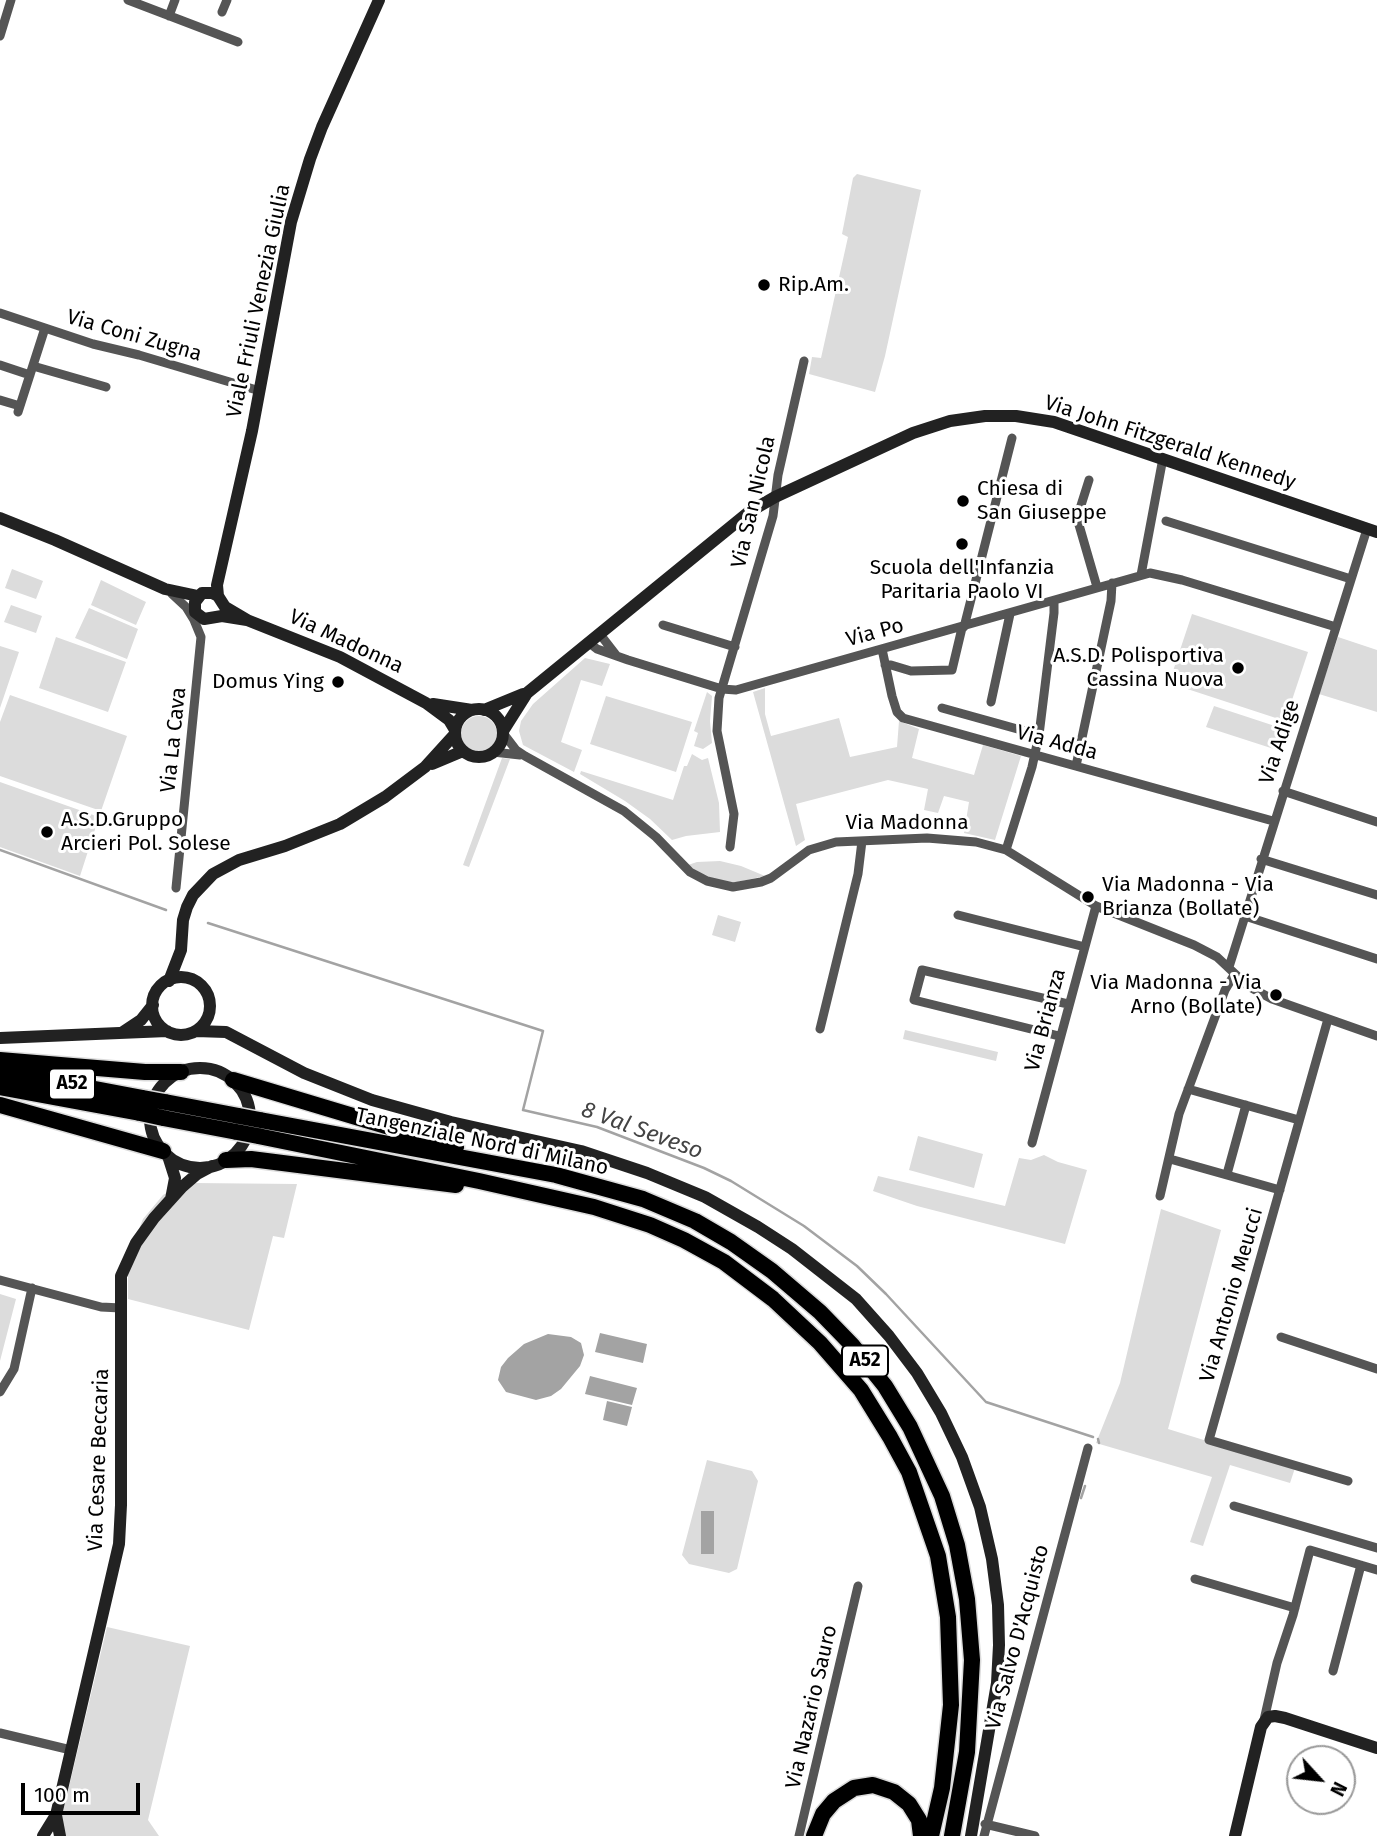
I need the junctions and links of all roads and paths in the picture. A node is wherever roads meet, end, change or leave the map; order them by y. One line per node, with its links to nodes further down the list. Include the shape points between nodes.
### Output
1 (11, 0): 8 (street)
2 (128, 0): 7 (street)
3 (175, 0): 7 (street)
4 (226, 0): 6 (street)
5 (379, 0): 16 (street, Viale Friuli Venezia Giulia, via 322,127 300,190 282,262)
6 (222, 12)
7 (169, 16): 9 (street)
8 (0, 36)
9 (237, 42)
10 (0, 313): 11 (street, Via Coni Zugna)
11 (45, 328): 14 (street); 16 (street, Via Coni Zugna)
12 (804, 361): 21 (street, Via San Nicola)
13 (0, 365): 14 (street)
14 (31, 370): 15 (street); 17 (street, via 19,409)
15 (106, 387)
16 (260, 391): 25 (street, Viale Friuli Venezia Giulia)
17 (0, 400)
18 (1012, 438): 40 (street)
19 (1163, 458): 21 (street, Via John Fitzgerald Kennedy, via 1054,422 985,416 913,433); 24 (street, Via John Fitzgerald Kennedy); 27 (street)
20 (1089, 480): 30 (street, via 1077,518)
21 (775, 497): 41 (street, Via John Fitzgerald Kennedy, via 749,512); 44 (street, Via San Nicola)
22 (0, 518): 31 (street)
23 (1166, 521): 28 (street)
24 (1372, 531): 28 (street, Via Adige)
25 (227, 538): 26 (street, Viale Friuli Venezia Giulia); 32 (street, Viale Friuli Venezia Giulia, via 210,584)
26 (221, 569): 33 (street, Viale Friuli Venezia Giulia); 37 (street, via 223,590)
27 (1141, 575): 29 (street, Via Po); 39 (street, via 1164,575)
28 (1351, 579): 39 (street, Via Adige)
29 (1112, 583): 30 (street, Via Po); 61 (street)
30 (1097, 587): 34 (street, Via Po)
31 (168, 591): 32 (street); 42 (street, via 186,607)
32 (198, 599): 33 (street, via 212,593); 36 (street, via 196,614)
33 (220, 600): 36 (street, via 221,611); 37 (street)
34 (1054, 601): 35 (street, Via Po); 56 (street)
35 (1010, 614): 40 (street, Via Po); 50 (street)
36 (209, 618): 37 (street); 42 (street, Via La Cava)
37 (244, 618): 51 (street, Via Madonna, via 340,657)
38 (663, 625): 44 (street)
39 (1336, 627): 63 (street, Via Adige)
40 (963, 628): 45 (street, Via Po); 47 (street, via 952,670 911,671)
41 (599, 633): 43 (street, Via John Fitzgerald Kennedy); 46 (street)
42 (201, 637): 70 (street, Via La Cava)
43 (588, 642): 46 (street, Via Po); 49 (street, Via John Fitzgerald Kennedy)
44 (735, 647): 48 (street, Via San Nicola)
45 (882, 649): 47 (street, Via Adda); 48 (street, Via Po, via 736,690)
46 (618, 656): 48 (street, Via Po)
47 (885, 665): 60 (street, Via Adda, via 901,716)
48 (722, 689): 67 (street, Via San Nicola, via 717,731 734,814)
49 (527, 693): 53 (street, Via John Fitzgerald Kennedy); 55 (street, Via John Fitzgerald Kennedy)
50 (991, 702)
51 (426, 703): 53 (street, Via Madonna); 54 (street, Via Madonna, via 449,720)
52 (942, 708): 56 (street)
53 (478, 710): 54 (street, via 459,720); 55 (street, via 498,718)
54 (455, 732): 57 (street); 62 (street)
55 (503, 732): 58 (street); 59 (street, Via Madonna)
56 (1039, 735): 60 (street)
57 (463, 751): 58 (street, via 478,757); 62 (street)
58 (494, 752): 59 (street, Via Madonna)
59 (525, 756): 66 (street, Via Madonna, via 624,811 690,872 714,884 751,885 771,878 818,846)
60 (1035, 756): 61 (street, Via Adda); 68 (street)
61 (1076, 766): 64 (street, Via Adda)
62 (425, 767): 76 (street, via 340,824 239,860 214,874 187,907)
63 (1283, 791): 64 (street, Via Adige); 65 (street)
64 (1273, 821): 69 (street, Via Adige)
65 (1377, 822)
66 (862, 841): 68 (street, Via Madonna, via 954,839); 85 (street)
67 (730, 846)
68 (1006, 850): 72 (street, Via Madonna)
69 (1261, 859): 71 (street); 74 (street, Via Adige)
70 (176, 888)
71 (1377, 895)
72 (1096, 906): 75 (street, Via Brianza); 78 (street, Via Madonna, via 1194,945 1222,960)
73 (958, 915): 75 (street)
74 (1245, 916): 77 (street); 78 (street, Via Adige)
75 (1084, 947): 81 (street, Via Brianza)
76 (181, 950): 79 (street); 80 (street)
77 (1377, 959)
78 (1231, 971): 84 (street, Via Madonna, via 1272,999); 98 (street, Via Adige)
79 (193, 980): 80 (street); 83 (street, via 206,992)
80 (169, 981): 82 (street, via 157,991)
81 (1069, 1004): 90 (street, Via Brianza); 90 (street, via 922,970 914,1000)
82 (153, 1005): 86 (street, via 156,1020); 88 (street, via 138,1023)
83 (210, 1009): 87 (street); 89 (street)
84 (1328, 1019): 91 (street, Via Madonna); 102 (street, Via Antonio Meucci)
85 (820, 1029)
86 (167, 1031): 87 (street, via 182,1035); 88 (street)
87 (196, 1031): 89 (street)
88 (122, 1032): 92 (street)
89 (226, 1032): 143 (street, via 304,1073 372,1100 603,1157 679,1185 758,1227 856,1299 917,1373 941,1413 975,1494 992,1559 998,1605 997,1683)
90 (1059, 1036): 104 (street, Via Brianza)
91 (1377, 1036)
92 (0, 1038)
93 (0, 1060): 95 (highway)
94 (0, 1071): 100 (highway, Tangenziale Nord di Milano / A52)
95 (181, 1072): 96 (street, via 208,1069); 105 (street, via 161,1088 153,1103 152,1129)
96 (233, 1080): 107 (street, via 248,1103 250,1125 242,1145); 109 (highway)
97 (0, 1087): 100 (highway, Tangenziale Nord di Milano / A52)
98 (1188, 1089): 101 (street); 106 (street, Via Adige)
99 (0, 1105): 105 (highway)
100 (142, 1105): 103 (highway, Tangenziale Nord di Milano / A52, bridge)
101 (1246, 1105): 102 (street); 108 (street)
102 (1299, 1120): 110 (street, Via Antonio Meucci)
103 (259, 1128): 109 (highway, Tangenziale Nord di Milano / A52); 112 (highway, Tangenziale Nord di Milano / A52)
104 (1032, 1143)
105 (166, 1154): 107 (street, via 189,1166); 113 (street, via 175,1178)
106 (1170, 1159): 108 (street); 111 (street, Via Adige)
107 (219, 1163): 112 (highway, via 251,1159); 113 (street, Via Cesare Beccaria, via 197,1174)
108 (1227, 1174): 110 (street)
109 (556, 1175): 142 (highway, Tangenziale Nord di Milano / A52, via 643,1199 731,1242 820,1312 879,1378 905,1418 942,1496 967,1599 971,1704)
110 (1280, 1190): 121 (street, Via Antonio Meucci, via 1209,1440)
111 (1160, 1196)
112 (552, 1198): 141 (highway, Tangenziale Nord di Milano / A52, via 650,1225 724,1262 820,1343 861,1390 884,1427 909,1472 928,1523 948,1617 950,1723)
113 (171, 1199): 116 (street, Via Cesare Beccaria, via 127,1259 121,1276)
114 (0, 1280): 115 (street)
115 (32, 1288): 116 (street); 119 (street, via 14,1369)
116 (121, 1308): 133 (street, Via Cesare Beccaria, via 119,1544)
117 (1281, 1337): 118 (street)
118 (1377, 1369)
119 (0, 1392)
120 (1088, 1448): 135 (street, Via Salvo D'Acquisto)
121 (1349, 1481)
122 (1234, 1506): 123 (street)
123 (1377, 1548)
124 (1361, 1565): 125 (street); 128 (street, via 1311,1550); 129 (street)
125 (1377, 1570)
126 (1195, 1579): 128 (street)
127 (858, 1586): 138 (street, Via Nazario Sauro)
128 (1296, 1608): 130 (street)
129 (1333, 1671)
130 (1264, 1720): 132 (street, via 1279,1716); 146 (street)
131 (0, 1733): 133 (street)
132 (1377, 1748)
133 (71, 1750): 134 (street, Via Cesare Beccaria)
134 (56, 1815): 136 (street); 137 (street)
135 (985, 1824): 144 (street, Via Salvo D'Acquisto); 145 (street)
136 (43, 1836)
137 (60, 1836)
138 (799, 1836)
139 (814, 1836): 140 (highway, via 823,1814 835,1801 866,1785 887,1788 905,1800 916,1815)
140 (921, 1836)
141 (931, 1836)
142 (952, 1836)
143 (971, 1836)
144 (984, 1836)
145 (1035, 1836)
146 (1235, 1836)

